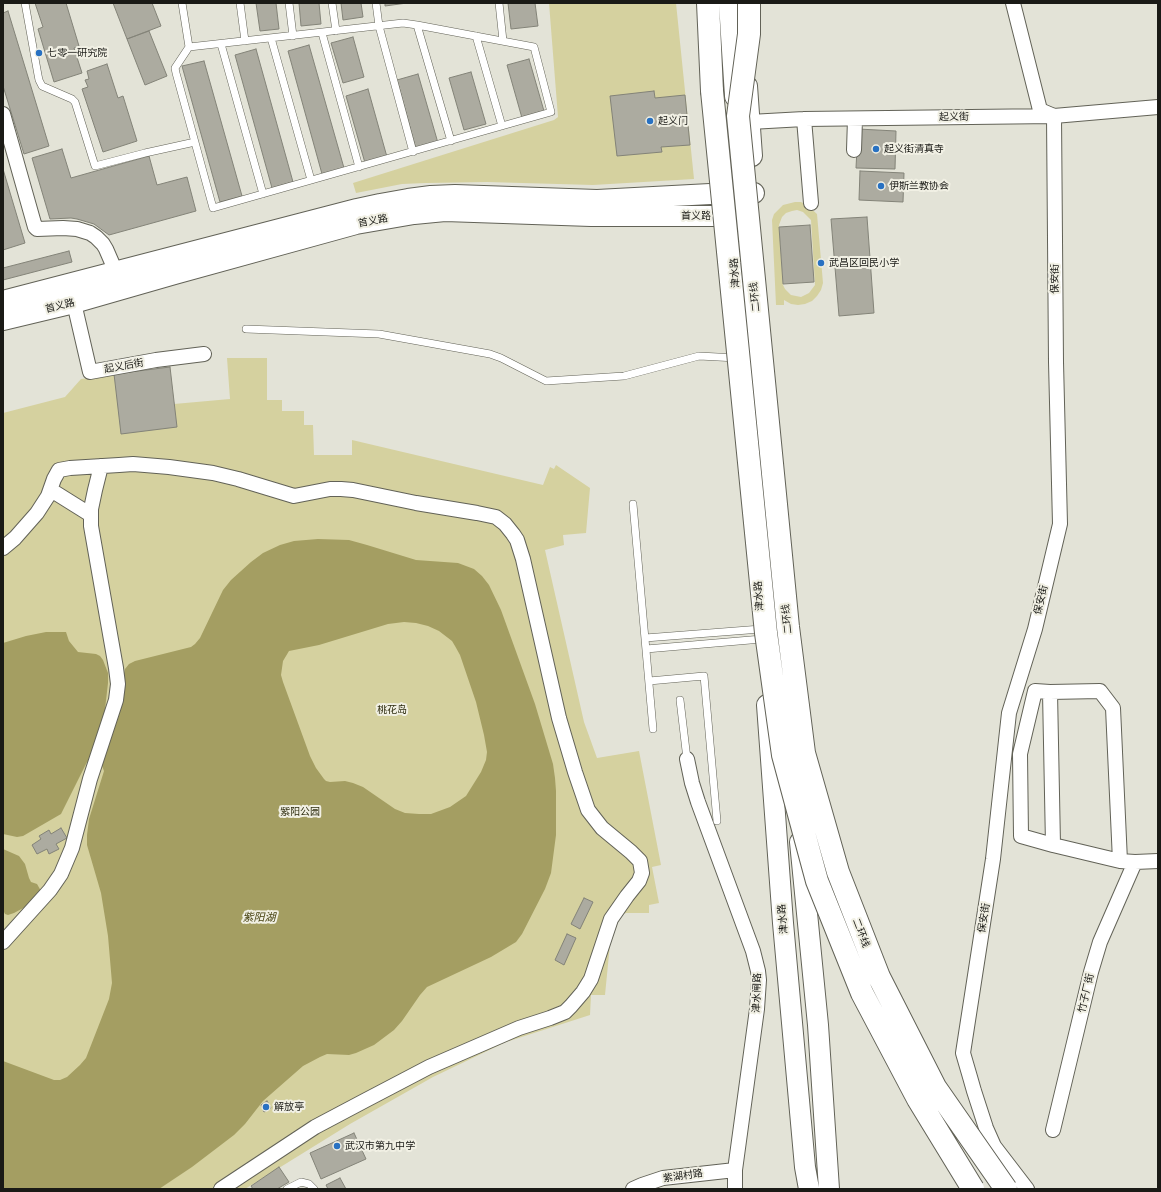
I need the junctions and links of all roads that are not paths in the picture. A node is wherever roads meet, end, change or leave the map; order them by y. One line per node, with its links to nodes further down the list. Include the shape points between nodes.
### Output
1 (25, 3): 32 (lane, via 42,86 75,102 95,166)
2 (182, 3): 23 (lane)
3 (240, 3): 20 (lane)
4 (289, 3): 17 (lane)
5 (332, 3): 15 (lane)
6 (376, 3): 14 (lane)
7 (499, 3): 21 (lane)
8 (730, 3): 28 (highway, 二环线, bridge)
9 (741, 3): 28 (main road, 津水路)
10 (749, 3): 28 (highway, bridge)
11 (1013, 3): 26 (street, via 1040,110)
12 (708, 8): 37 (main road, 津水路); 78 (highway, bridge, via 712,91 766,633 783,755 817,881 862,994 918,1099)
13 (417, 25): 14 (lane, via 403,23); 18 (lane); 31 (lane)
14 (379, 26): 15 (lane); 34 (lane)
15 (336, 31): 16 (lane)
16 (322, 33): 17 (lane); 35 (lane)
17 (292, 36): 19 (lane)
18 (476, 36): 21 (lane); 30 (lane)
19 (271, 38): 20 (lane); 36 (lane)
20 (245, 41): 22 (lane)
21 (503, 41): 30 (lane, via 534,46 551,112)
22 (220, 44): 23 (lane); 39 (lane)
23 (189, 47): 32 (lane, via 176,68)
24 (1158, 107): 26 (street, 起义街)
25 (3, 114): 43 (street, via 35,227 77,229 90,233 103,244)
26 (1054, 116): 27 (street, 起义街); 80 (street, 保安街, via 1060,524 1034,629 1009,712 993,859 963,1053 994,1146)
27 (855, 118): 29 (street, 起义街); 33 (street)
28 (744, 119): 29 (street, 起义街); 38 (main road, 津水路); 79 (highway, 二环线, bridge, via 788,627 804,753 838,872 878,977 935,1087)
29 (804, 119): 40 (street)
30 (502, 126): 31 (lane)
31 (451, 141): 34 (lane)
32 (195, 142): 39 (lane, via 213,208)
33 (854, 150)
34 (413, 152): 35 (lane)
35 (359, 167): 36 (lane)
36 (311, 180): 39 (lane)
37 (729, 193): 38 (main road, 首义路); 41 (main road, 津水路); 43 (main road, 首义路, via 596,200 481,195 431,196 372,206)
38 (754, 193): 42 (main road, 津水路)
39 (263, 194)
40 (811, 203)
41 (731, 216): 42 (main road, 首义路); 43 (main road, 首义路, via 591,216 445,211 414,214 356,224); 49 (main road, 津水路)
42 (755, 216): 77 (main road, 津水路, via 788,721 818,1025)
43 (120, 280): 44 (main road, 首义路); 45 (main road, 首义路)
44 (3, 301)
45 (74, 302): 46 (main road, 首义路); 48 (street, 起义后街, via 90,372)
46 (3, 320)
47 (246, 329): 49 (lane, via 379,334 490,354 546,382 624,376 699,356)
48 (204, 354)
49 (741, 358): 55 (main road, 津水路)
50 (101, 466): 51 (street, via 59,470); 53 (street); 71 (street, via 169,466 238,479 294,496 330,490 354,490 477,513 500,520 513,534 523,559 559,718 584,801 594,819 637,858 642,869 639,881 611,919 591,979 565,1012 520,1028 429,1067 315,1127)
51 (51, 490): 53 (street); 54 (street, via 38,513)
52 (633, 504): 56 (lane)
53 (91, 515): 68 (street, via 116,668 116,700 90,779 72,848 61,874 50,890)
54 (3, 548)
55 (761, 634): 56 (lane); 57 (lane); 76 (main road, 津水路, via 783,923)
56 (645, 638): 57 (lane)
57 (646, 649): 58 (lane)
58 (648, 681): 61 (lane); 63 (lane, via 704,676)
59 (1050, 692): 64 (street); 64 (street, via 1035,691 1020,754 1021,836); 65 (street, via 1100,691 1113,708)
60 (680, 700): 62 (lane)
61 (653, 729)
62 (687, 759): 70 (street, 津水闸路, via 698,802 758,971 757,1008)
63 (717, 821)
64 (1053, 845): 65 (street)
65 (1120, 861): 67 (street)
66 (1158, 861): 67 (street)
67 (1135, 862): 69 (street, 竹子厂街, via 1100,942)
68 (3, 942)
69 (1053, 1130)
70 (735, 1170): 74 (street, 紫湖村路, via 663,1178); 75 (street, 津水闸路)
71 (220, 1189)
72 (287, 1189): 73 (lane, via 301,1182 309,1184)
73 (314, 1189)
74 (633, 1189)
75 (735, 1189)
76 (809, 1189)
77 (829, 1189)
78 (973, 1189)
79 (1006, 1189)
80 (1027, 1189)

